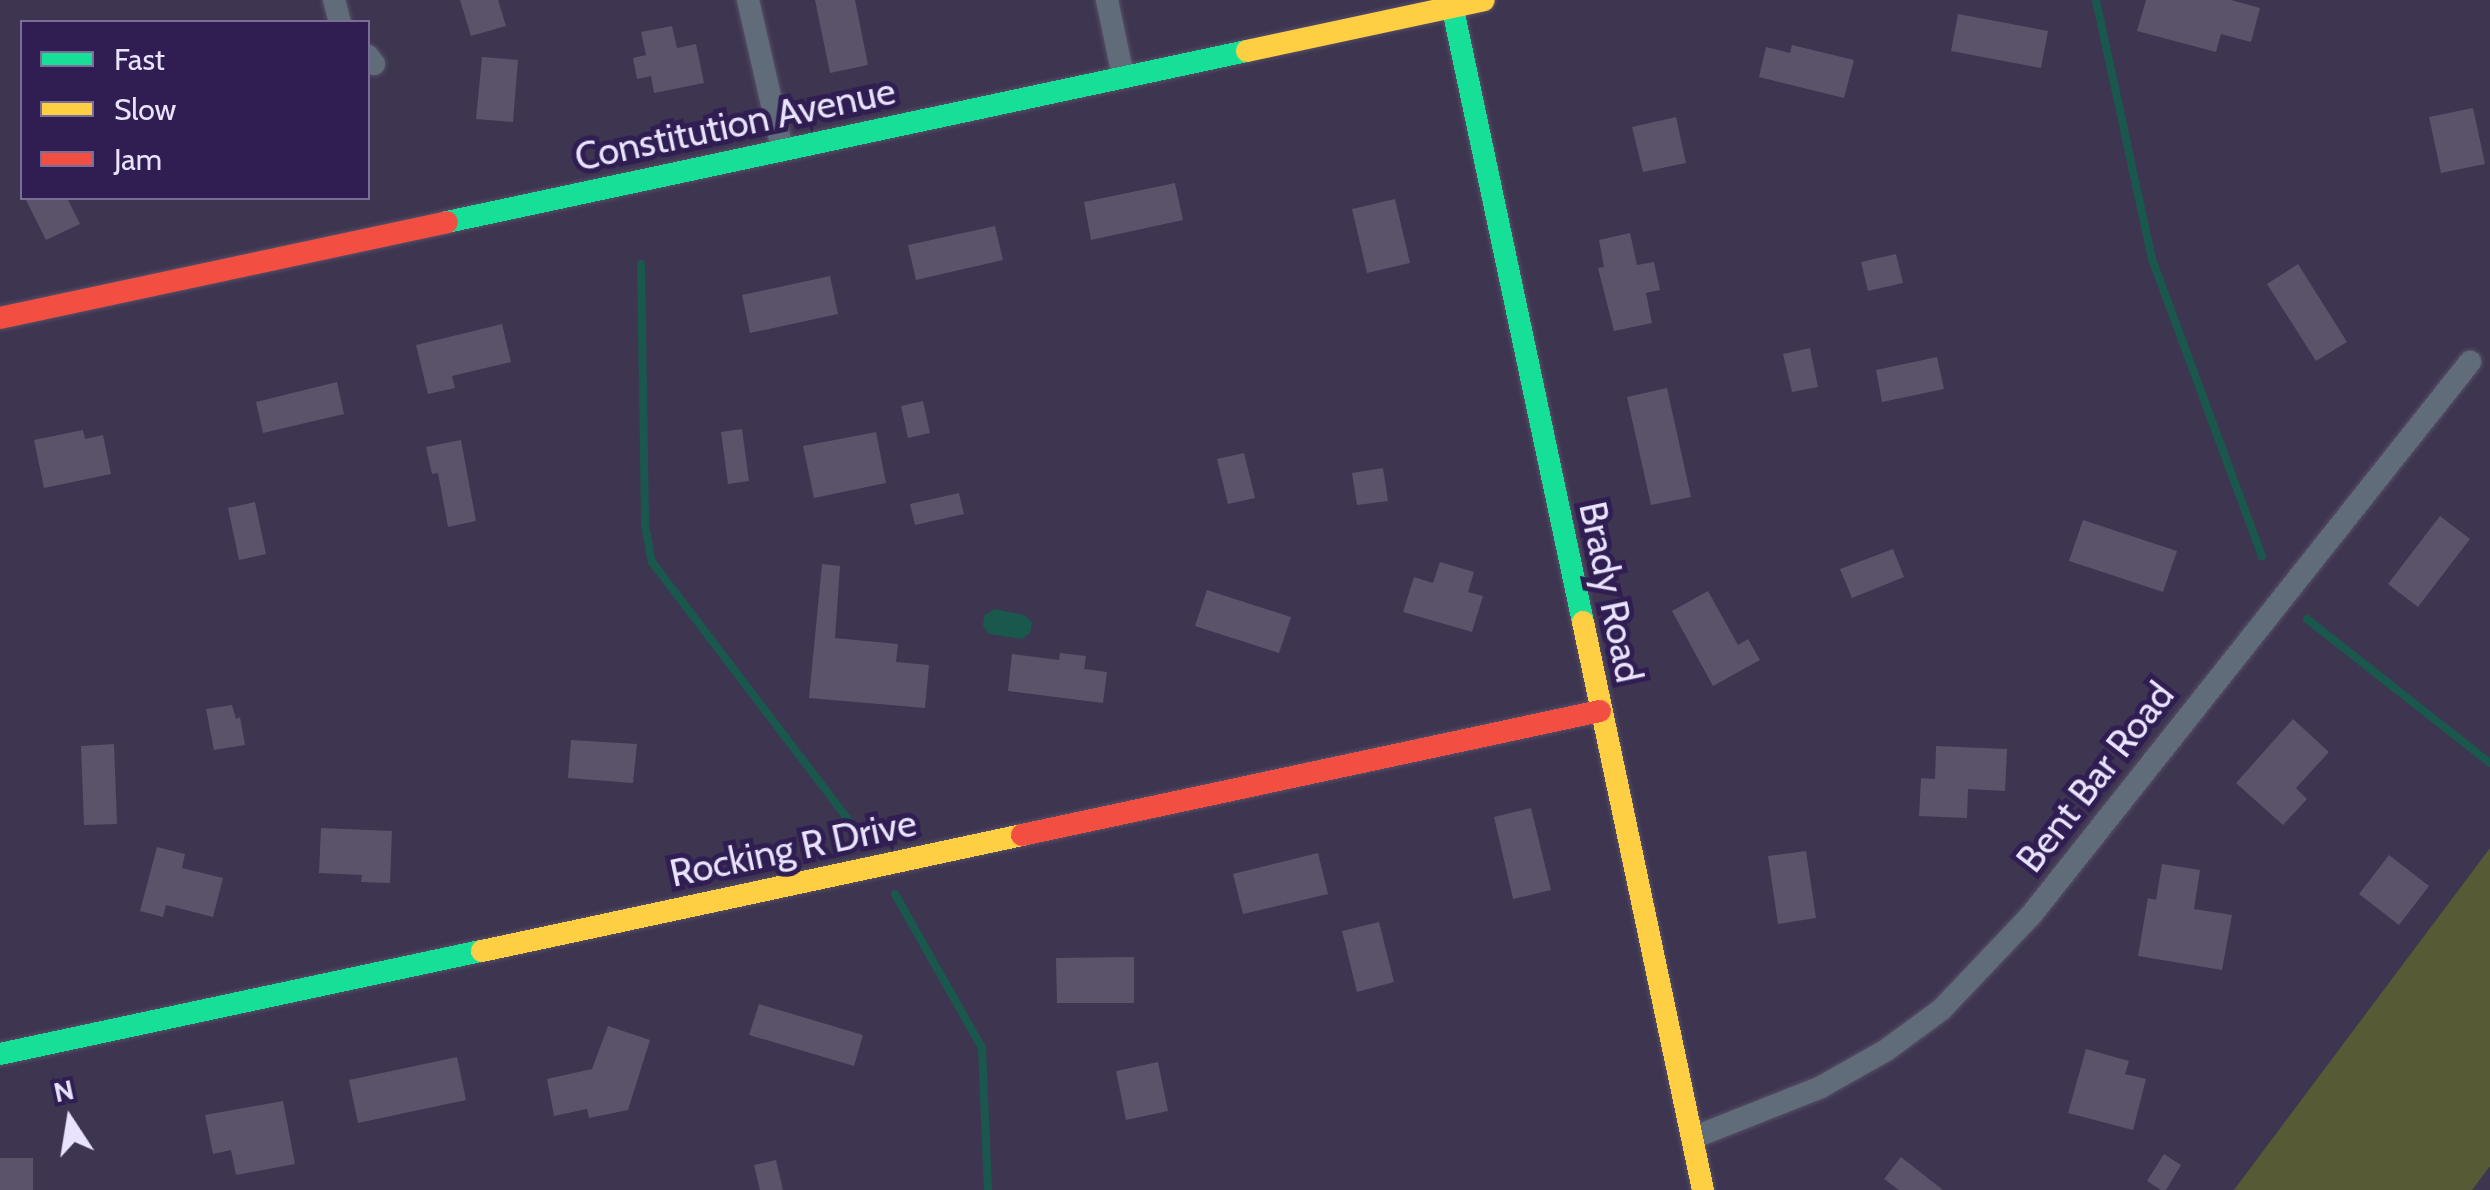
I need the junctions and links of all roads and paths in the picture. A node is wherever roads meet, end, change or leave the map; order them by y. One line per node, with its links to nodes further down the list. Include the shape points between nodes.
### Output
1 (748, 0): 6 (street)
2 (1107, 0): 5 (street)
3 (1484, 0): 4 (street, Constitution Avenue)
4 (1452, 3): 5 (street, Constitution Avenue); 9 (street, Brady Road)
5 (1123, 76): 6 (street, Constitution Avenue)
6 (782, 149): 7 (street, Constitution Avenue)
7 (0, 318)
8 (2470, 362): 11 (street, Bent Bar Road, via 2032,914 1941,1010 1821,1087)
9 (1600, 712): 10 (street, Rocking R Drive); 11 (street, Brady Road)
10 (0, 1054)
11 (1695, 1137): 12 (street, Brady Road)
12 (1704, 1190)

